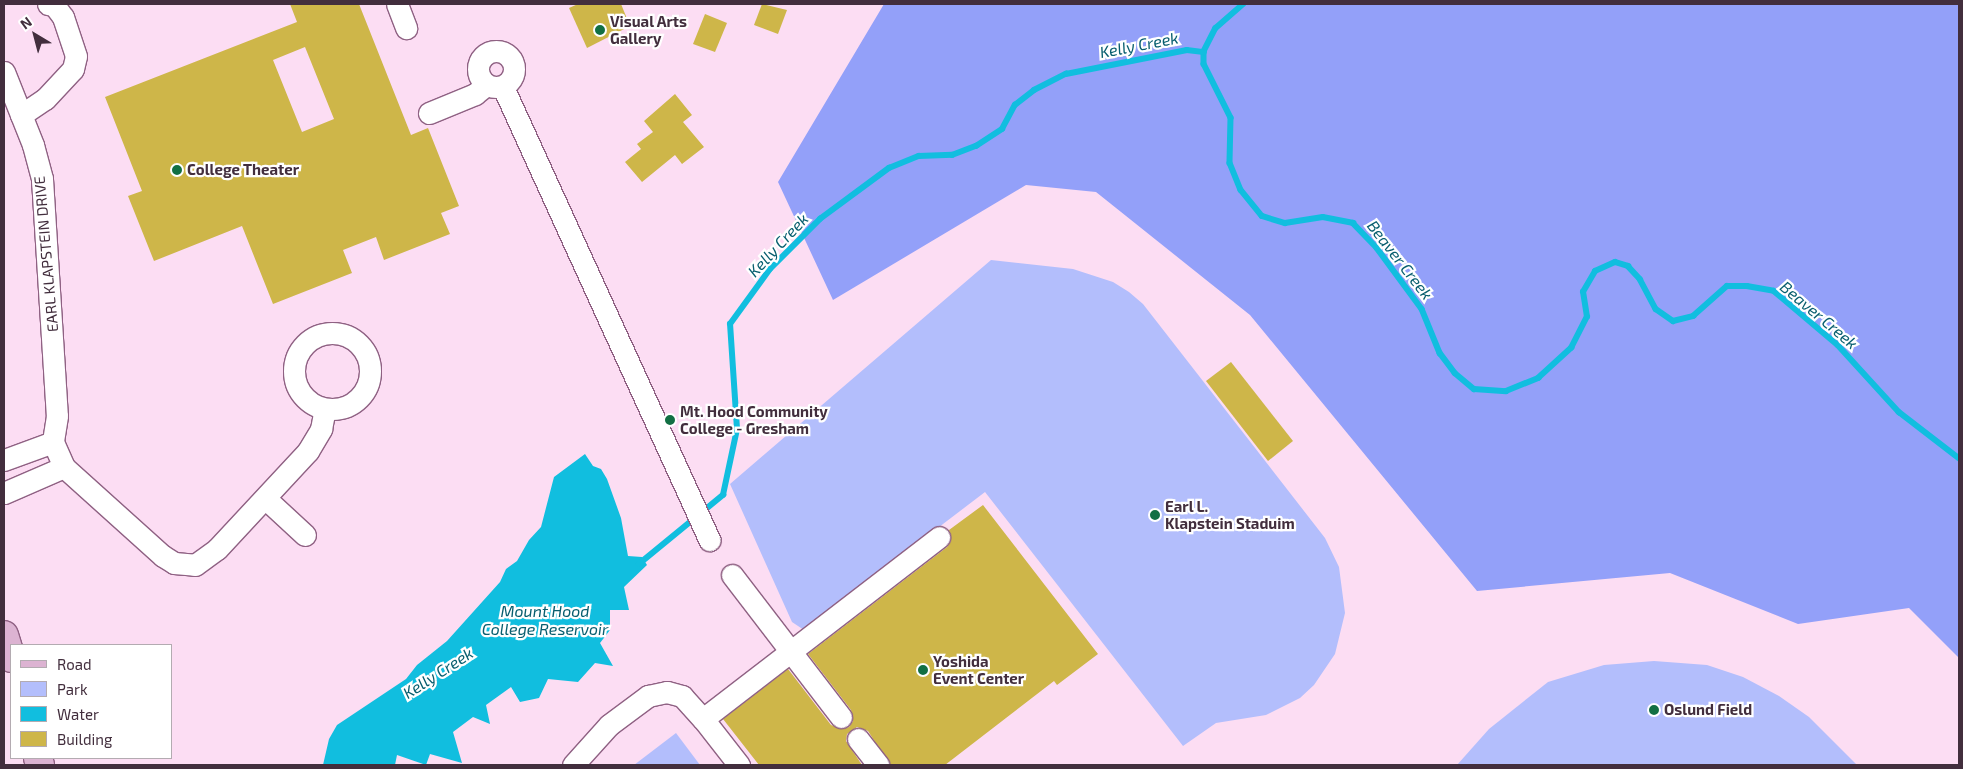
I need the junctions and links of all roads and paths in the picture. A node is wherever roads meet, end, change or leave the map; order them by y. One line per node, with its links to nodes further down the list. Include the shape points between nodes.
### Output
1 (48, 4): 6 (street, via 54,5 63,17 76,56 73,68 44,99)
2 (397, 4): 3 (street)
3 (406, 28)
4 (4, 72): 6 (street, EARL KLAPSTEIN DRIVE)
5 (429, 113): 15 (street, via 495,86)
6 (21, 115): 8 (street, EARL KLAPSTEIN DRIVE, via 42,179 57,416)
7 (325, 409): 12 (street, via 321,429 308,451)
8 (53, 442): 9 (street); 10 (street)
9 (4, 460)
10 (64, 467): 11 (street); 12 (street, via 141,539 174,563 195,566 217,549)
11 (4, 493)
12 (266, 499): 13 (street)
13 (305, 535)
14 (938, 537): 18 (street)
15 (708, 540)
16 (732, 576): 18 (street)
17 (4, 635): 19 (main road)
18 (791, 650): 20 (street); 21 (street)
19 (10, 655)
20 (841, 717)
21 (703, 719): 23 (street, via 682,696 667,692 648,696 609,725); 24 (street)
22 (858, 739): 25 (street)
23 (573, 765)
24 (739, 765)
25 (878, 765)

